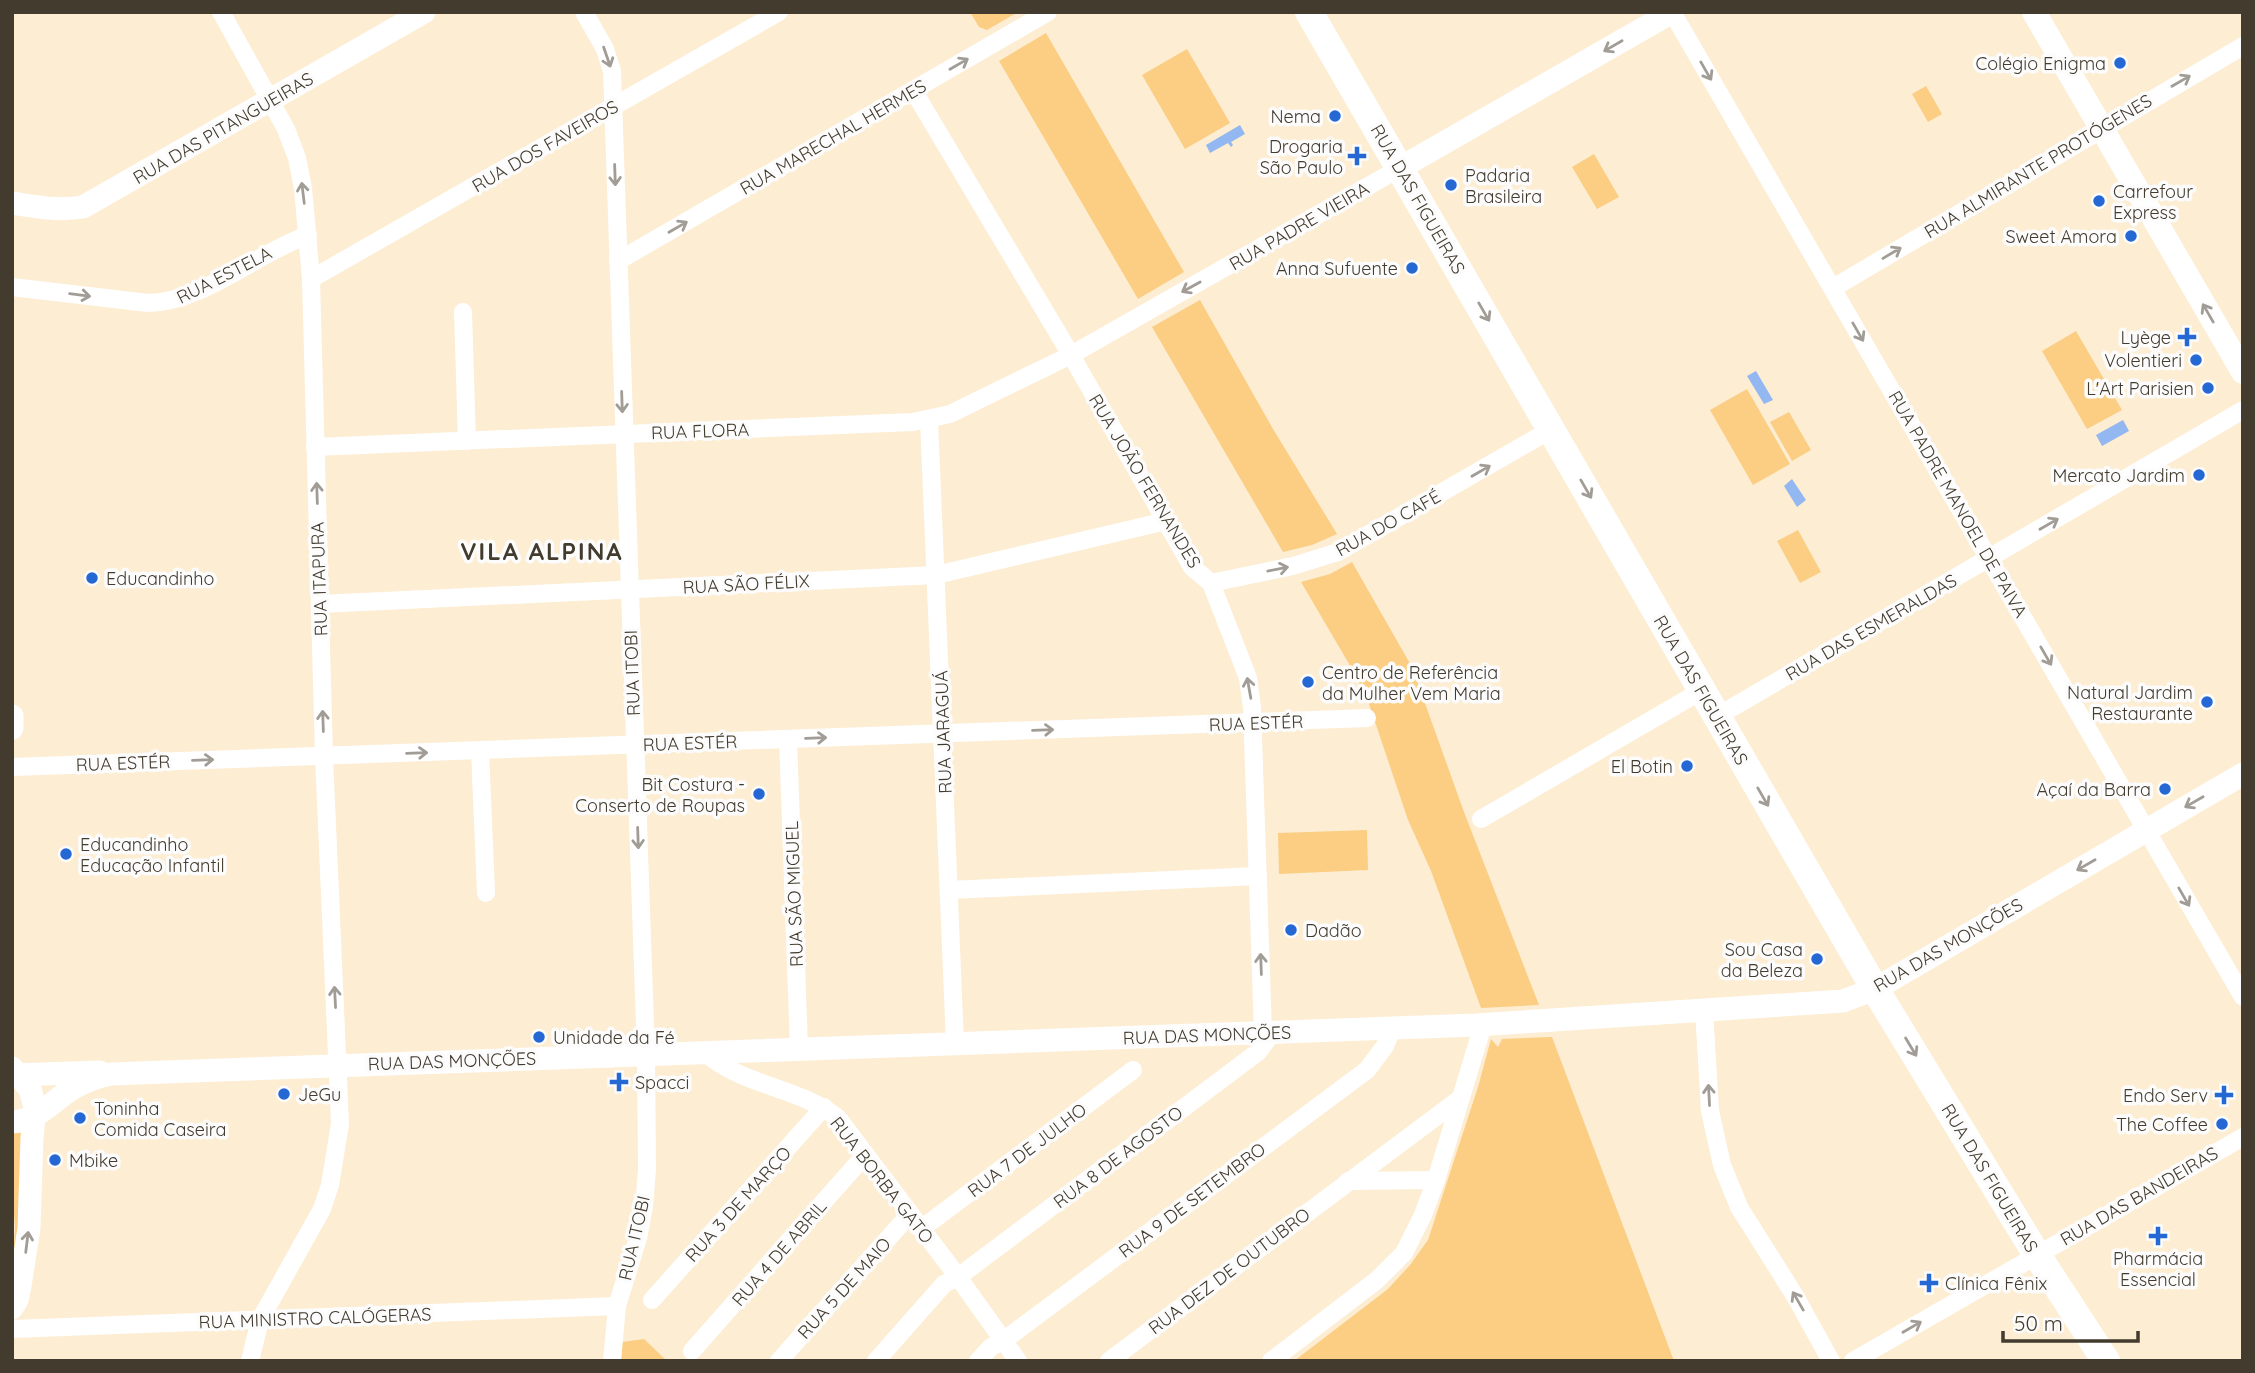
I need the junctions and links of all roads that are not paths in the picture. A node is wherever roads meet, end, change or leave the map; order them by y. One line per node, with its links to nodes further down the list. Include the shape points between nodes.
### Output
1 (221, 12): 11 (street, RUA ITAPURA)
2 (424, 12): 11 (street, RUA DAS PITANGUEIRAS)
3 (584, 12): 12 (street, RUA ITOBI, one-way to 12, via 609,60)
4 (779, 12): 12 (street, RUA DOS FAVEIROS)
5 (1048, 12): 10 (street, RUA MARECHAL HERMES, one-way to 5)
6 (1309, 12): 14 (main road, RUA DAS FIGUEIRAS)
7 (1672, 12): 14 (street, RUA PADRE VIEIRA, one-way to 14); 20 (street, RUA PADRE MANOEL DE PAIVA, one-way to 20)
8 (2034, 12): 13 (main road)
9 (2243, 46): 13 (street, RUA ALMIRANTE PROTÓGENES, one-way to 9)
10 (913, 90): 17 (street, RUA MARECHAL HERMES, one-way to 10); 22 (street, RUA JOÃO FERNANDES)
11 (272, 100): 15 (street, RUA DAS PITANGUEIRAS, via 83,207 48,209); 16 (street, RUA ITAPURA, one-way to 11, via 297,158)
12 (613, 107): 17 (street, RUA ITOBI, one-way to 17); 18 (street, RUA DOS FAVEIROS)
13 (2101, 128): 20 (street, RUA ALMIRANTE PROTÓGENES, one-way to 13); 23 (main road, one-way to 13)
14 (1400, 168): 22 (street, RUA PADRE VIEIRA, one-way to 22); 26 (main road, RUA DAS FIGUEIRAS, one-way to 26)
15 (12, 202)
16 (308, 235): 18 (street, RUA ITAPURA); 19 (street, RUA ESTELA, one-way to 16, via 166,303 185,298)
17 (618, 261): 27 (street, RUA ITOBI, one-way to 27)
18 (311, 279): 29 (street, RUA ITAPURA)
19 (12, 287)
20 (1833, 288): 31 (street, RUA PADRE MANOEL DE PAIVA, one-way to 31)
21 (463, 313): 28 (street)
22 (1071, 355): 25 (street, RUA FLORA); 30 (street, RUA JOÃO FERNANDES)
23 (2243, 372)
24 (2243, 410): 31 (street, RUA DAS ESMERALDAS, one-way to 24)
25 (929, 420): 27 (street, RUA FLORA); 32 (street, RUA JARAGUÁ)
26 (1552, 429): 33 (street, RUA DO CAFÉ, one-way to 26, via 1338,552); 36 (main road, RUA DAS FIGUEIRAS, one-way to 36)
27 (623, 435): 28 (street, RUA FLORA); 34 (street, RUA ITOBI)
28 (467, 441): 29 (street, RUA FLORA)
29 (316, 447): 35 (street, RUA ITAPURA, one-way to 29)
30 (1166, 521): 32 (street, RUA SÃO FÉLIX); 33 (street, RUA JOÃO FERNANDES, via 1192,567)
31 (1990, 558): 38 (street, RUA DAS ESMERALDAS); 50 (street, RUA PADRE MANOEL DE PAIVA, one-way to 50)
32 (936, 575): 34 (street, RUA SÃO FÉLIX); 42 (street, RUA JARAGUÁ)
33 (1211, 583): 40 (street, RUA JOÃO FERNANDES, one-way to 33, via 1248,678)
34 (630, 589): 35 (street, RUA SÃO FÉLIX); 44 (street, RUA ITOBI)
35 (320, 604): 46 (street, RUA ITAPURA, one-way to 35)
36 (1701, 691): 38 (main road, RUA DAS FIGUEIRAS); 49 (street)
37 (12, 716): 41 (street)
38 (1716, 717): 54 (main road, RUA DAS FIGUEIRAS, one-way to 54)
39 (1367, 718): 40 (street, RUA ESTÉR)
40 (1252, 724): 42 (street, RUA ESTÉR, one-way to 40); 51 (street, RUA JOÃO FERNANDES)
41 (12, 728)
42 (943, 733): 43 (street, RUA ESTÉR, one-way to 42); 52 (street, RUA JARAGUÁ)
43 (788, 739): 44 (street, RUA ESTÉR); 61 (street, RUA SÃO MIGUEL)
44 (635, 745): 45 (street, RUA ESTÉR); 63 (street, RUA ITOBI, one-way to 63)
45 (480, 751): 46 (street, RUA ESTÉR, one-way to 45); 53 (street)
46 (324, 756): 47 (street, RUA ESTÉR, one-way to 46); 64 (street, RUA ITAPURA, one-way to 46)
47 (12, 767)
48 (2243, 774): 50 (street, RUA DAS MONÇÕES, one-way to 50)
49 (1481, 819)
50 (2145, 830): 54 (street, RUA DAS MONÇÕES, one-way to 54); 55 (street, RUA PADRE MANOEL DE PAIVA, one-way to 55)
51 (1258, 876): 52 (street); 59 (street, RUA JOÃO FERNANDES, one-way to 51)
52 (949, 890): 60 (street, RUA JARAGUÁ)
53 (486, 893)
54 (1875, 989): 56 (street, RUA DAS MONÇÕES, via 1843,1001); 76 (main road, RUA DAS FIGUEIRAS, one-way to 76)
55 (2243, 997)
56 (1704, 1010): 57 (street, RUA DAS MONÇÕES); 93 (street, one-way to 56, via 1739,1207 1722,1165 1710,1111)
57 (1483, 1025): 58 (street, RUA DAS MONÇÕES); 68 (street)
58 (1392, 1028): 59 (street, RUA DAS MONÇÕES); 83 (street, RUA 9 DE SETEMBRO, via 1367,1070)
59 (1268, 1033): 60 (street, RUA DAS MONÇÕES); 77 (street, RUA 8 DE AGOSTO, via 1258,1052)
60 (956, 1043): 61 (street, RUA DAS MONÇÕES)
61 (799, 1049): 62 (street, RUA DAS MONÇÕES)
62 (704, 1052): 63 (street, RUA DAS MONÇÕES); 69 (street, RUA BORBA GATO, via 730,1071)
63 (646, 1054): 64 (street, RUA DAS MONÇÕES); 79 (street, RUA ITOBI, via 644,1206)
64 (338, 1065): 67 (street, RUA DAS MONÇÕES); 81 (street, RUA ITAPURA, via 340,1124 330,1185 315,1225)
65 (1133, 1070): 75 (street, RUA 7 DE JULHO)
66 (14, 1073): 67 (street, RUA DAS MONÇÕES); 70 (street, via 34,1098)
67 (111, 1074): 70 (street, RUA DAS MONÇÕES, via 82,1083)
68 (1461, 1098): 73 (street); 74 (street, RUA DEZ DE OUTUBRO)
69 (824, 1107): 72 (street, RUA BORBA GATO, via 838,1118); 78 (street, RUA 3 DE MARÇO)
70 (23, 1119): 80 (street, one-way to 70, via 29,1228 32,1138)
71 (2243, 1137): 76 (street, RUA DAS BANDEIRAS)
72 (865, 1155): 75 (street, RUA BORBA GATO); 84 (street, RUA 4 DE ABRIL)
73 (1436, 1180): 74 (street); 92 (street, via 1412,1238 1394,1265)
74 (1348, 1181): 91 (street, RUA DEZ DE OUTUBRO)
75 (915, 1222): 77 (street, RUA BORBA GATO); 87 (street, RUA 5 DE MAIO)
76 (2037, 1255): 94 (street, RUA DAS BANDEIRAS, one-way to 76); 95 (main road, RUA DAS FIGUEIRAS)
77 (958, 1277): 83 (street, RUA BORBA GATO); 88 (street, RUA 8 DE AGOSTO, via 944,1284)
78 (652, 1300)
79 (617, 1306): 81 (street, RUA MINISTRO CALÓGERAS); 86 (street, RUA ITOBI)
80 (12, 1308)
81 (260, 1320): 82 (street, RUA MINISTRO CALÓGERAS); 85 (street, RUA ITAPURA)
82 (12, 1329)
83 (1003, 1341): 89 (street, RUA 9 DE SETEMBRO); 90 (street, RUA BORBA GATO)
84 (692, 1351)
85 (250, 1361)
86 (612, 1361)
87 (779, 1361)
88 (876, 1361)
89 (978, 1361)
90 (1018, 1361)
91 (1109, 1361)
92 (1271, 1361)
93 (1831, 1361)
94 (1853, 1361)
95 (2106, 1361)

